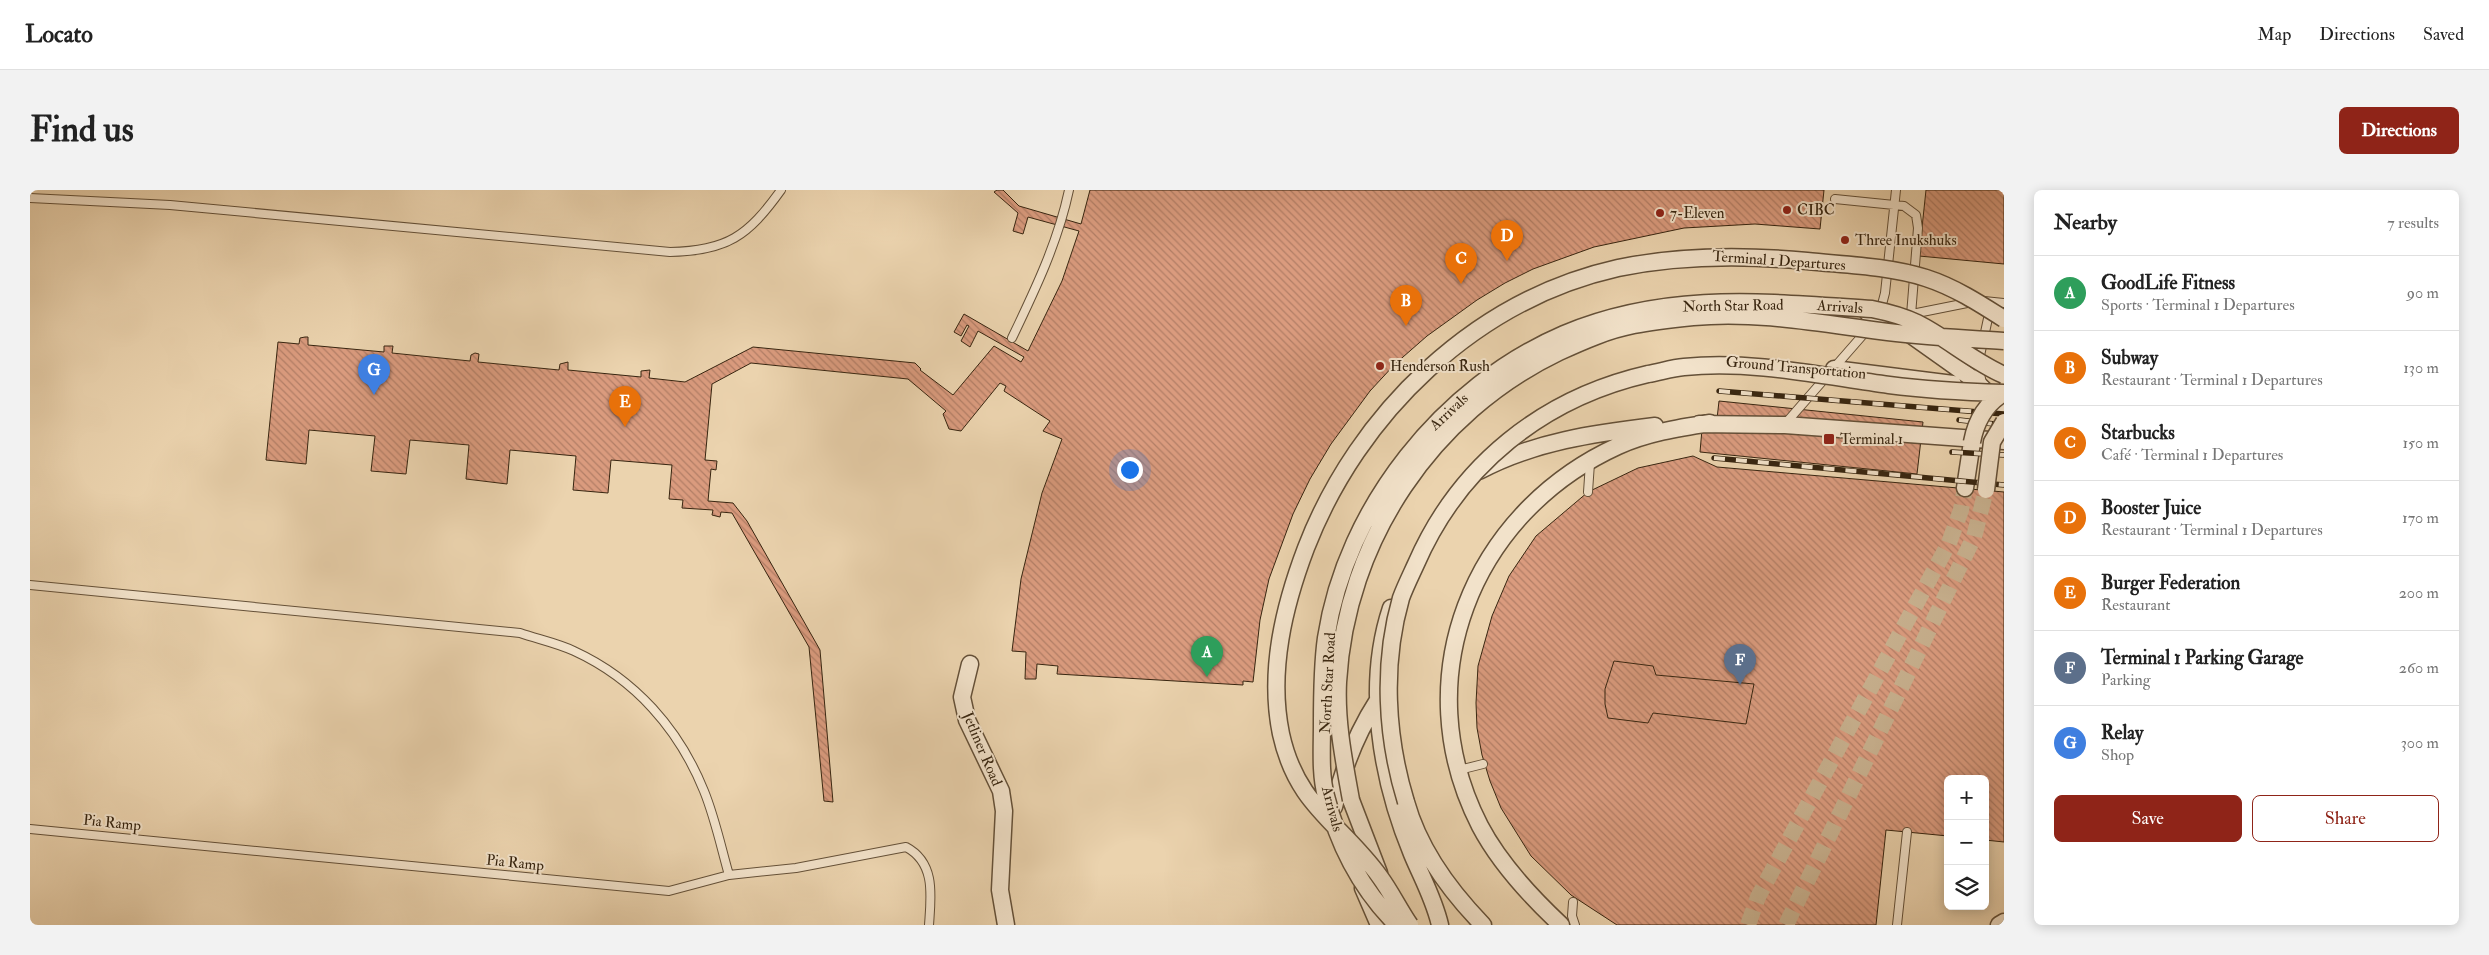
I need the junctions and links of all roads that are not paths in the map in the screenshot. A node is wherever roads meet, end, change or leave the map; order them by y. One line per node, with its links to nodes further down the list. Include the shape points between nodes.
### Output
1 (781, 190): 4 (lane, via 752,225 734,239 697,252 170,205)
2 (1070, 190): 12 (lane, via 1040,280)
3 (1896, 190): 6 (lane)
4 (30, 198)
5 (1835, 199): 6 (lane)
6 (1894, 205): 9 (lane, via 1904,206 1916,215 1918,228); 10 (lane, via 1885,293)
7 (1992, 302): 8 (lane); 9 (lane, via 1971,302); 16 (lane, via 1978,365)
8 (2004, 303)
9 (1911, 314): 10 (lane)
10 (1878, 317): 14 (lane); 16 (street, North Star Road, via 1911,335); 33 (street, North Star Road, via 1860,311 1754,304 1692,305 1645,312 1558,340 1496,376 1462,402 1412,456 1381,498 1362,532 1340,591 1330,635 1324,706)
11 (2004, 319): 38 (street, Terminal 1 Departures, bridge, via 1956,290 1896,270 1754,257 1684,258 1618,268 1569,283 1508,312 1438,360 1384,414 1335,486 1303,557 1285,614 1279,648 1278,713 1291,768 1310,801)
12 (1012, 338)
13 (2004, 341): 38 (street, bridge, via 1882,332 1771,318 1688,317 1632,325 1571,347 1518,374 1482,400 1441,439 1393,503 1363,562 1348,613 1338,682 1340,732 1351,800)
14 (1832, 369): 16 (street, Ground Transportation); 21 (lane); 24 (street, Ground Transportation, via 1770,362 1696,361 1623,374 1581,390 1528,419 1494,447)
15 (2004, 375): 40 (street, Arrivals, bridge, via 1916,322 1887,312 1730,301 1670,304 1593,323 1530,351 1463,396 1411,452 1366,521 1342,574 1326,637 1322,705 1325,795 1347,856)
16 (1985, 389): 17 (lane); 18 (street, North Star Road)
17 (2004, 393): 25 (street, bridge, via 1989,404 1975,427); 47 (street, bridge, via 1890,385 1840,376 1741,366 1683,367 1633,378 1563,404 1538,418 1497,450 1464,485 1428,538 1402,596 1391,645 1389,704 1397,769 1417,831 1444,879)
18 (2004, 409)
19 (2004, 422): 26 (street, bridge, via 1992,442)
20 (1710, 424): 21 (street, Ground Transportation); 23 (street, via 1648,436 1618,446); 24 (street, Ground Transportation, via 1613,431 1556,442 1520,452)
21 (1785, 425): 22 (street, Ground Transportation)
22 (2004, 440)
23 (1590, 461): 27 (lane); 32 (street, via 1545,492 1520,517 1494,549 1474,584 1462,614 1450,673 1450,728)
24 (1463, 480): 30 (street, Ground Transportation, via 1430,525 1409,563 1390,610 1379,657)
25 (1965, 488)
26 (1986, 490)
27 (1588, 492)
28 (30, 586): 37 (lane, via 520,633 573,650 612,672 642,695 680,741 705,792)
29 (970, 664): 43 (street, Jetliner Road, via 962,697 967,720 993,770 1003,804 1000,890)
30 (1378, 700): 33 (street, via 1349,752); 46 (street, Ground Transportation, via 1392,797)
31 (1483, 764): 32 (lane)
32 (1459, 770): 48 (street, via 1480,826 1502,862 1534,901)
33 (1334, 807): 36 (street, North Star Road, via 1340,836)
34 (30, 829): 37 (lane, Pia Ramp, via 669,892)
35 (1907, 832): 50 (lane)
36 (1351, 860): 40 (street, North Star Road); 45 (street)
37 (729, 875): 42 (lane, Pia Ramp, via 796,868 906,847 917,853 930,876)
38 (1380, 877): 45 (street, bridge)
39 (1573, 902): 49 (lane)
40 (1381, 918): 44 (street, Arrivals, bridge)
41 (2004, 922): 51 (street)
42 (929, 925)
43 (1006, 925)
44 (1396, 925)
45 (1410, 925)
46 (1440, 925)
47 (1483, 925)
48 (1561, 925)
49 (1575, 925)
50 (1897, 925)
51 (1999, 925)

